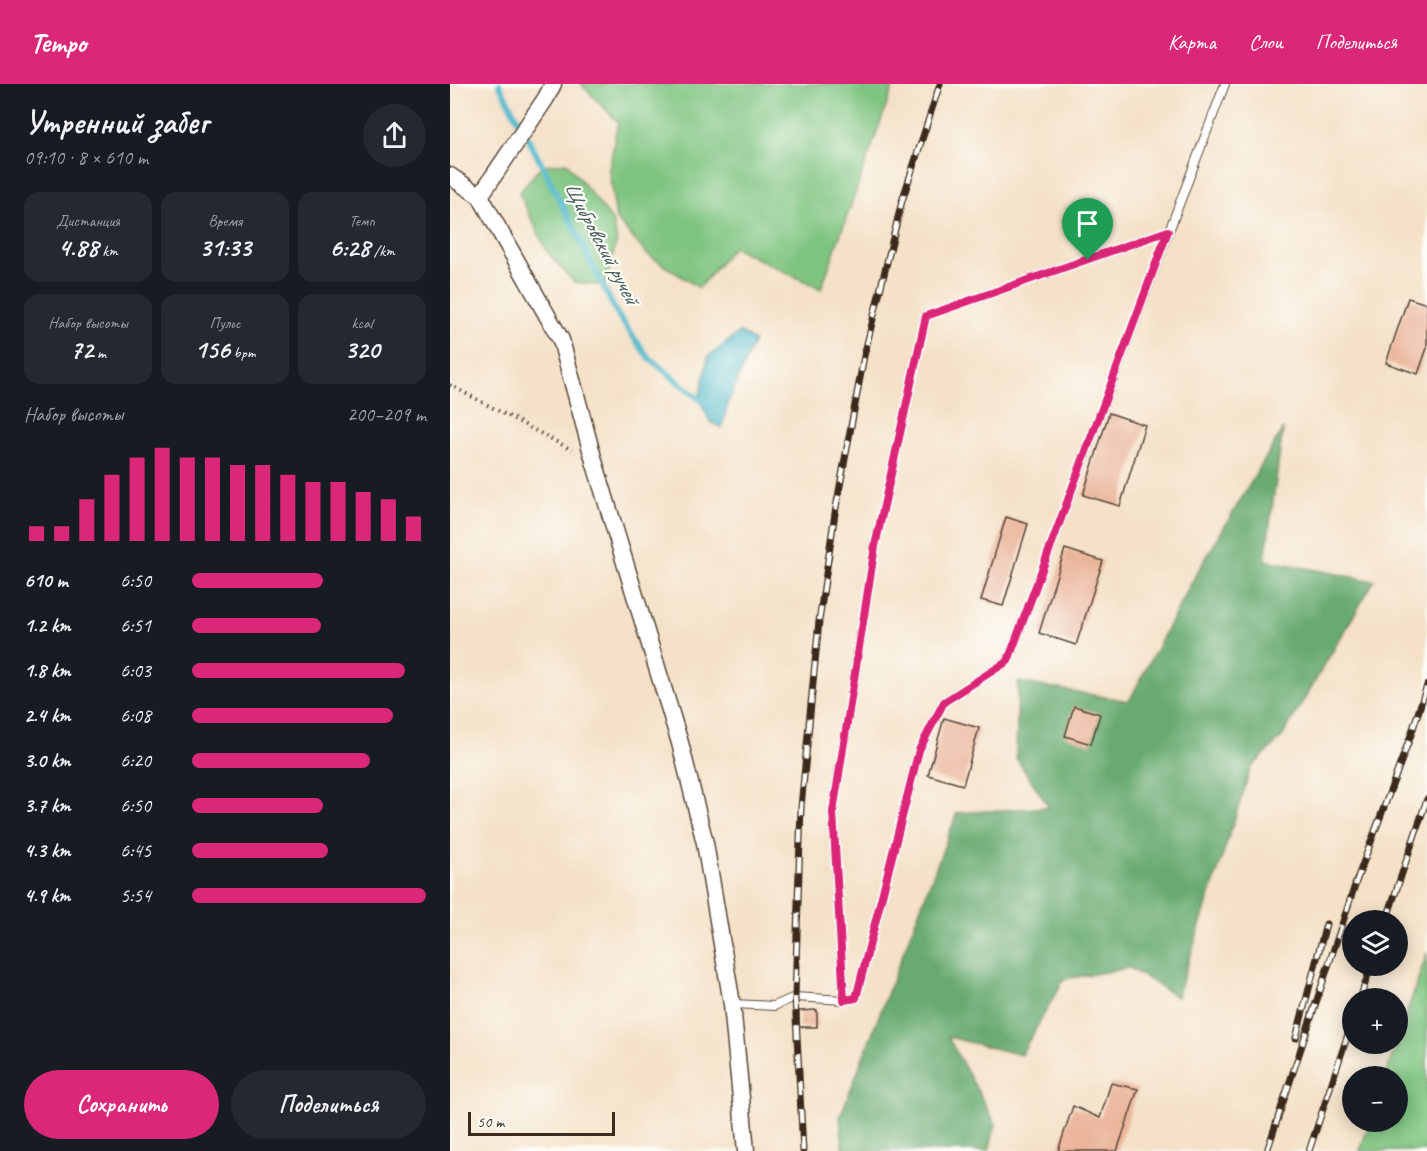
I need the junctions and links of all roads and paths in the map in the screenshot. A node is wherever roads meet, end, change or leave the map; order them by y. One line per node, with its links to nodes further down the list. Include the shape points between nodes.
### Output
1 (553, 84): 4 (street)
2 (1225, 84): 5 (lane)
3 (450, 176): 4 (street)
4 (480, 196): 7 (street, via 561,340)
5 (1168, 231): 8 (lane, via 1008,661 944,702 919,750 856,998); 8 (lane, via 926,316 875,546 833,812)
6 (450, 386): 7 (path)
7 (594, 461): 9 (street, via 680,743 705,843)
8 (844, 1000): 9 (lane, via 795,997 774,1006)
9 (732, 1004): 10 (street)
10 (746, 1151)

